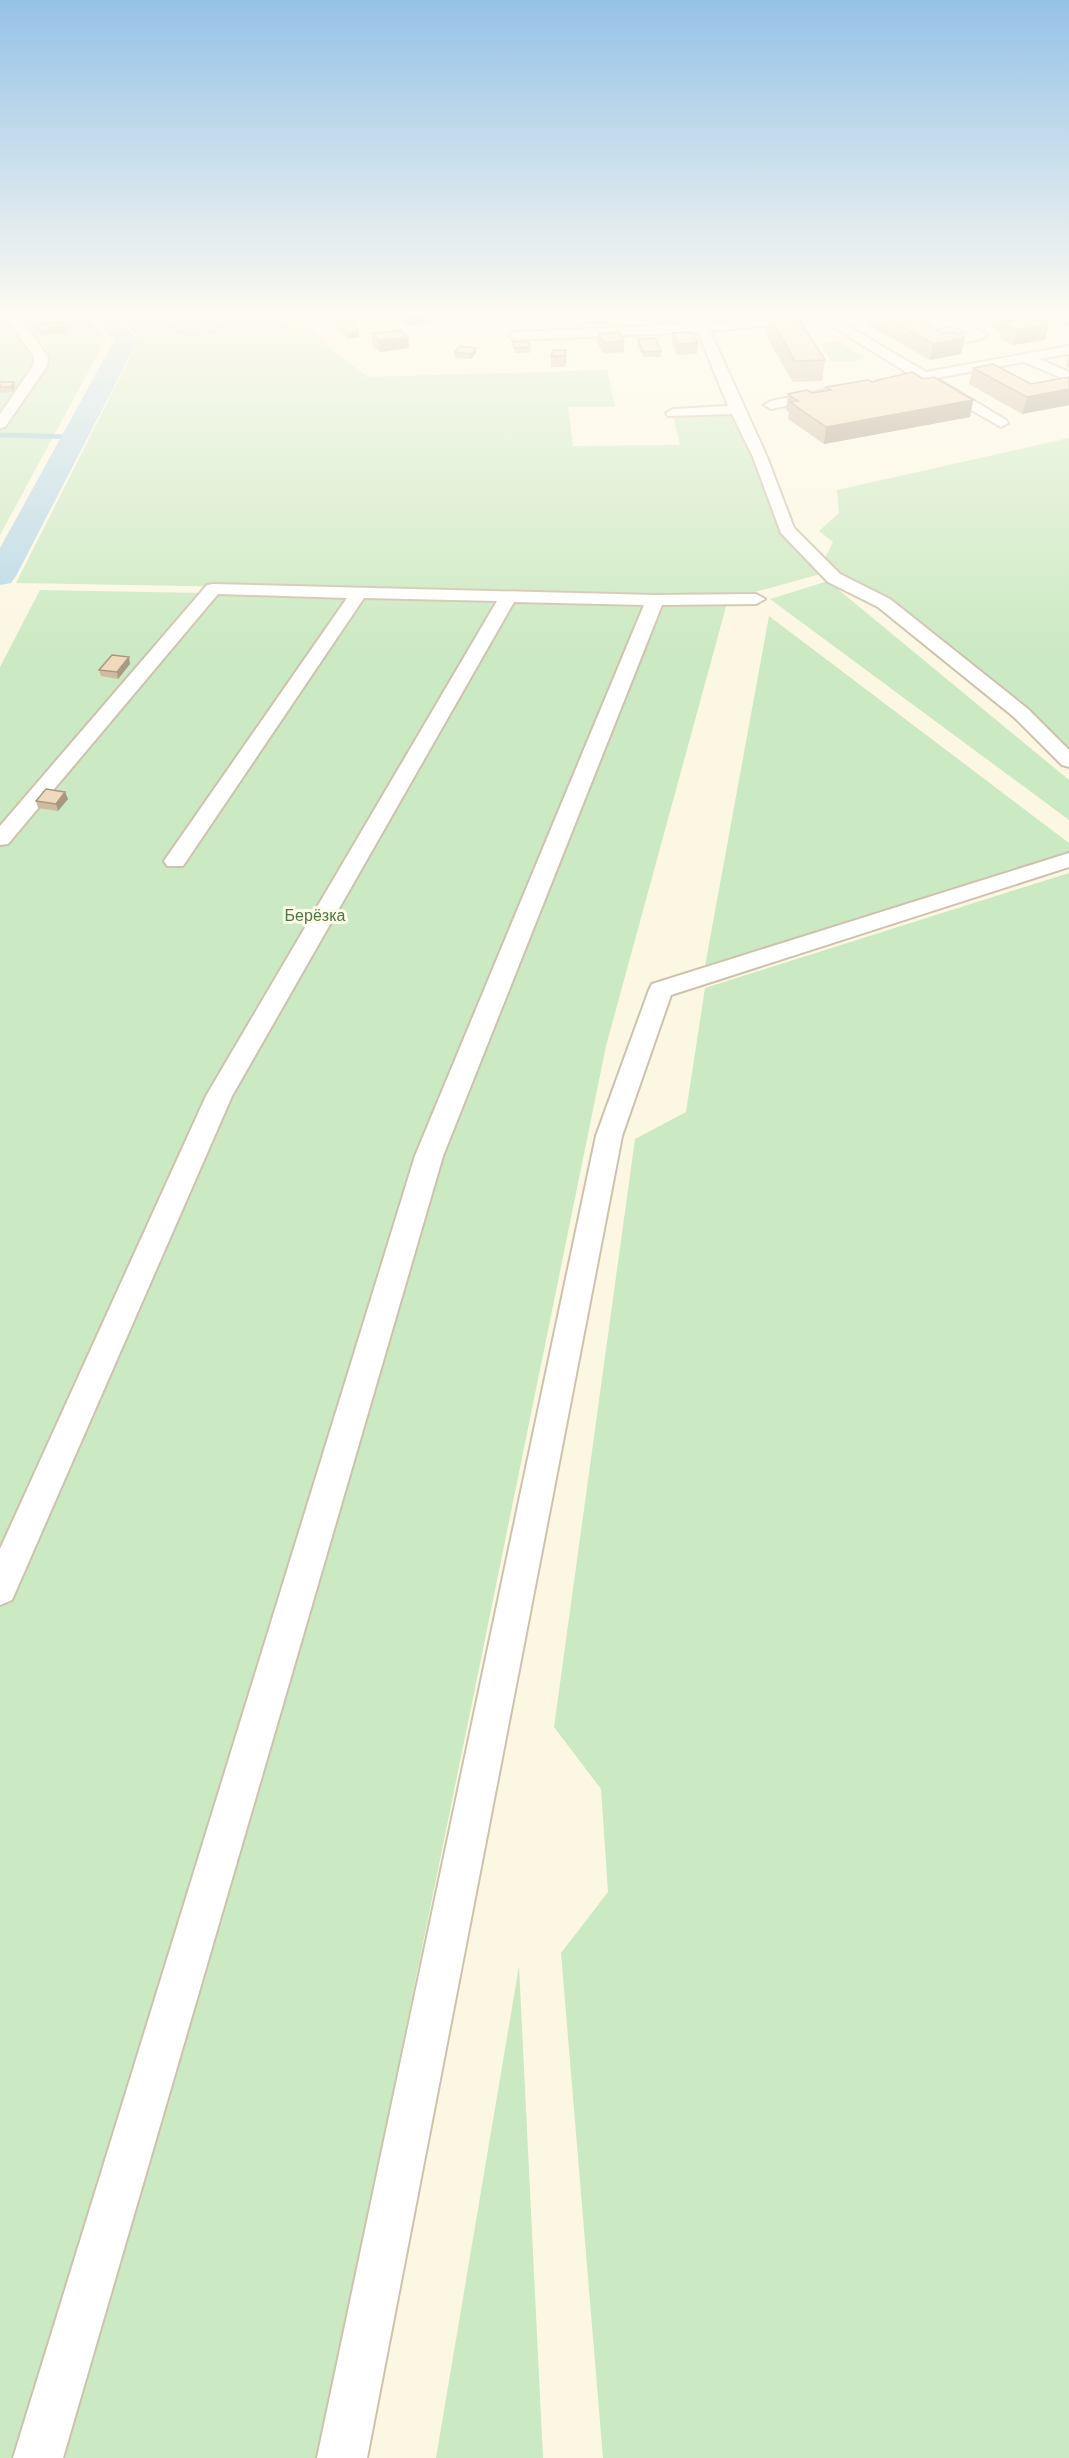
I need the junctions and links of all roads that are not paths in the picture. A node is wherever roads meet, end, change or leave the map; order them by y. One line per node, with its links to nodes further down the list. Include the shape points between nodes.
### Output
1 (745, 427): 6 (street, via 787,530 834,578 884,603 1021,714)
2 (357, 595): 3 (street); 7 (street, via 213,589); 9 (street)
3 (509, 596): 5 (street); 10 (street, via 219,1096)
4 (756, 598): 5 (street)
5 (655, 600): 11 (street, via 429,1156)
6 (1069, 761)
7 (0, 839)
8 (1069, 860): 12 (street, via 661,990 609,1136)
9 (175, 861)
10 (0, 1588)
11 (38, 2458)
12 (342, 2458)

